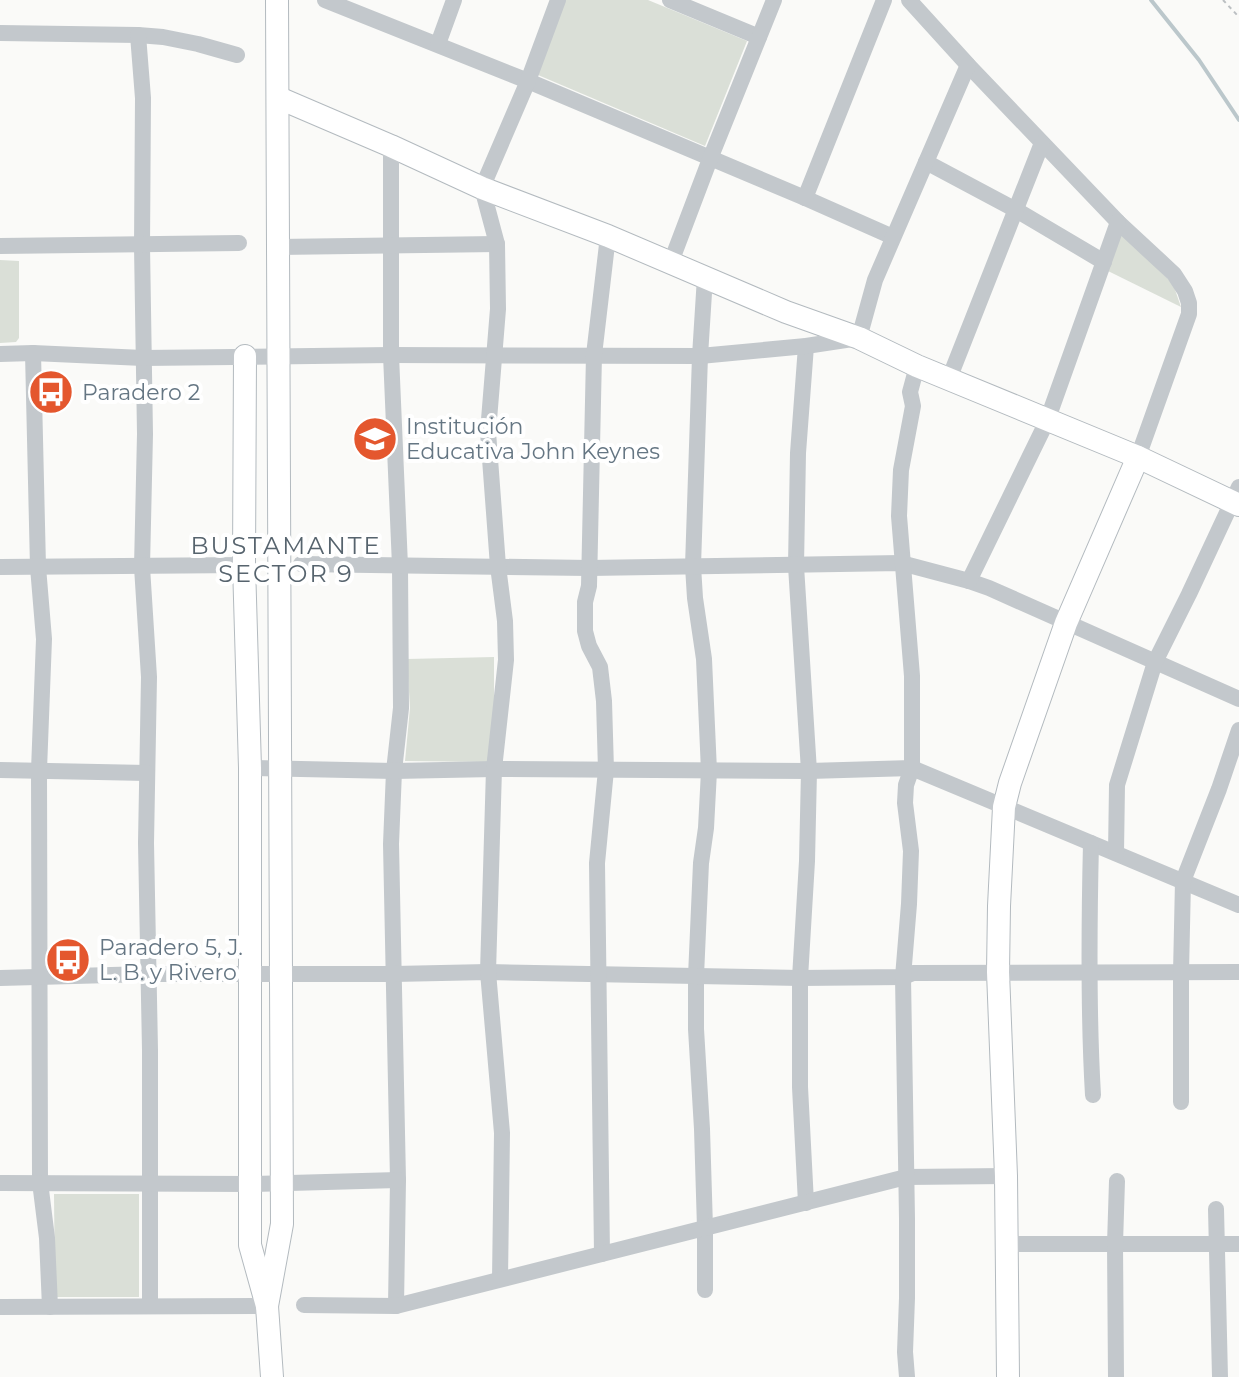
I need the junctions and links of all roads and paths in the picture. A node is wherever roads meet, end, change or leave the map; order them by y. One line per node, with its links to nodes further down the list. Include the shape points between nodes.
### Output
1 (277, 0): 18 (street)
2 (325, 0): 14 (street)
3 (454, 0): 14 (street)
4 (558, 0): 17 (street)
5 (670, 0): 13 (street)
6 (774, 0): 13 (street)
7 (884, 0): 24 (street)
8 (909, 0): 16 (street)
9 (1223, 0): 10 (path)
10 (1239, 17)
11 (0, 33): 12 (street)
12 (138, 35): 15 (street); 32 (street)
13 (759, 37): 21 (street)
14 (438, 44): 17 (street)
15 (237, 55)
16 (968, 65): 19 (street); 22 (street)
17 (528, 81): 21 (street); 23 (street)
18 (279, 98): 20 (street); 34 (street)
19 (1042, 143): 25 (street); 26 (street)
20 (391, 146): 23 (street); 33 (street)
21 (710, 159): 24 (street); 35 (street)
22 (926, 162): 25 (street); 28 (street)
23 (482, 188): 27 (street); 30 (street)
24 (805, 198): 28 (street)
25 (1016, 210): 36 (street); 50 (street)
26 (1118, 222): 36 (street); 52 (street, via 1174,274 1189,303)
27 (608, 236): 35 (street); 45 (street)
28 (893, 237): 38 (street)
29 (239, 243): 32 (street)
30 (497, 244): 33 (street); 44 (street)
31 (0, 246): 32 (street)
32 (142, 246): 48 (street)
33 (392, 246): 34 (street); 43 (street)
34 (278, 247): 42 (street)
35 (671, 262): 37 (street)
36 (1104, 262): 51 (street)
37 (705, 277): 38 (street); 47 (street)
38 (859, 338): 39 (street); 49 (street)
39 (806, 346): 47 (street); 60 (street)
40 (33, 353): 41 (street); 48 (street); 62 (street)
41 (0, 354)
42 (278, 355): 43 (street); 46 (street); 71 (street)
43 (391, 355): 44 (street); 57 (street)
44 (494, 355): 45 (street); 58 (street, via 488,432)
45 (594, 355): 47 (street); 64 (street)
46 (245, 356): 48 (street); 56 (street)
47 (700, 356): 59 (street)
48 (143, 358): 63 (street)
49 (917, 366): 50 (street); 54 (street, via 901,470)
50 (949, 379): 51 (street)
51 (1047, 421): 52 (street); 65 (street)
52 (1138, 457): 53 (street); 66 (street)
53 (1237, 498): 67 (street)
54 (901, 563): 60 (street); 65 (street); 72 (street, via 912,676)
55 (301, 564): 57 (street)
56 (244, 565): 63 (street); 70 (street)
57 (400, 566): 58 (street); 77 (street, via 401,708)
58 (498, 566): 64 (street); 73 (street, via 506,660)
59 (693, 566): 60 (street); 64 (street); 78 (street)
60 (796, 566): 79 (street)
61 (0, 567): 62 (street)
62 (38, 567): 63 (street); 75 (street, via 44,639)
63 (142, 567): 80 (street, via 149,677)
64 (589, 568): 76 (street, via 585,631 600,667)
65 (969, 581): 66 (street)
66 (1066, 623): 67 (street); 81 (street)
67 (1155, 662): 68 (street); 83 (street, via 1117,785)
68 (1239, 699)
69 (1239, 730): 84 (street)
70 (250, 768): 71 (street); 93 (street)
71 (280, 768): 77 (street); 94 (street)
72 (912, 768): 79 (street); 81 (street); 97 (street, via 905,803 911,851)
73 (494, 769): 76 (street); 77 (street); 86 (street)
74 (0, 770): 75 (street)
75 (39, 770): 80 (street); 99 (street)
76 (606, 770): 78 (street); 95 (street, via 597,863)
77 (394, 771): 92 (street)
78 (709, 771): 79 (street); 96 (street)
79 (809, 771): 100 (street)
80 (147, 773): 91 (street)
81 (1004, 807): 82 (street); 87 (street)
82 (1091, 843): 83 (street); 89 (street)
83 (1116, 853): 84 (street)
84 (1183, 881): 85 (street); 90 (street)
85 (1239, 905)
86 (488, 972): 92 (street); 95 (street); 120 (street, via 502,1133)
87 (998, 972): 89 (street); 97 (street); 103 (street)
88 (1239, 972): 90 (street)
89 (1088, 973): 90 (street); 101 (street)
90 (1181, 973): 102 (street)
91 (148, 974): 93 (street); 99 (street); 110 (street)
92 (394, 974): 94 (street); 105 (street)
93 (250, 975): 94 (street); 111 (street)
94 (281, 975): 108 (street)
95 (598, 976): 96 (street); 119 (street)
96 (696, 976): 100 (street); 114 (street)
97 (903, 977): 100 (street); 104 (street)
98 (0, 978): 99 (street)
99 (40, 978): 107 (street)
100 (800, 978): 112 (street)
101 (1093, 1095)
102 (1181, 1102)
103 (1006, 1176): 104 (street); 115 (street)
104 (906, 1177): 112 (street); 129 (street)
105 (398, 1180): 108 (street); 125 (street)
106 (1117, 1181): 116 (street)
107 (40, 1182): 109 (street); 110 (street); 127 (street)
108 (282, 1182): 111 (street); 124 (street, via 282,1224)
109 (0, 1183)
110 (150, 1184): 111 (street); 123 (street)
111 (251, 1184): 124 (street, via 250,1245)
112 (806, 1203): 114 (street)
113 (1216, 1209): 117 (street)
114 (705, 1228): 119 (street); 121 (street)
115 (1008, 1244): 116 (street); 130 (street)
116 (1115, 1244): 117 (street); 131 (street)
117 (1218, 1244): 118 (street); 132 (street)
118 (1239, 1244)
119 (602, 1254): 120 (street)
120 (500, 1279): 125 (street)
121 (705, 1290)
122 (304, 1305): 125 (street)
123 (150, 1306): 124 (street); 127 (street)
124 (267, 1306): 128 (street)
125 (396, 1306)
126 (0, 1307): 127 (street)
127 (50, 1307)
128 (272, 1377)
129 (907, 1377)
130 (1008, 1377)
131 (1116, 1377)
132 (1220, 1377)

